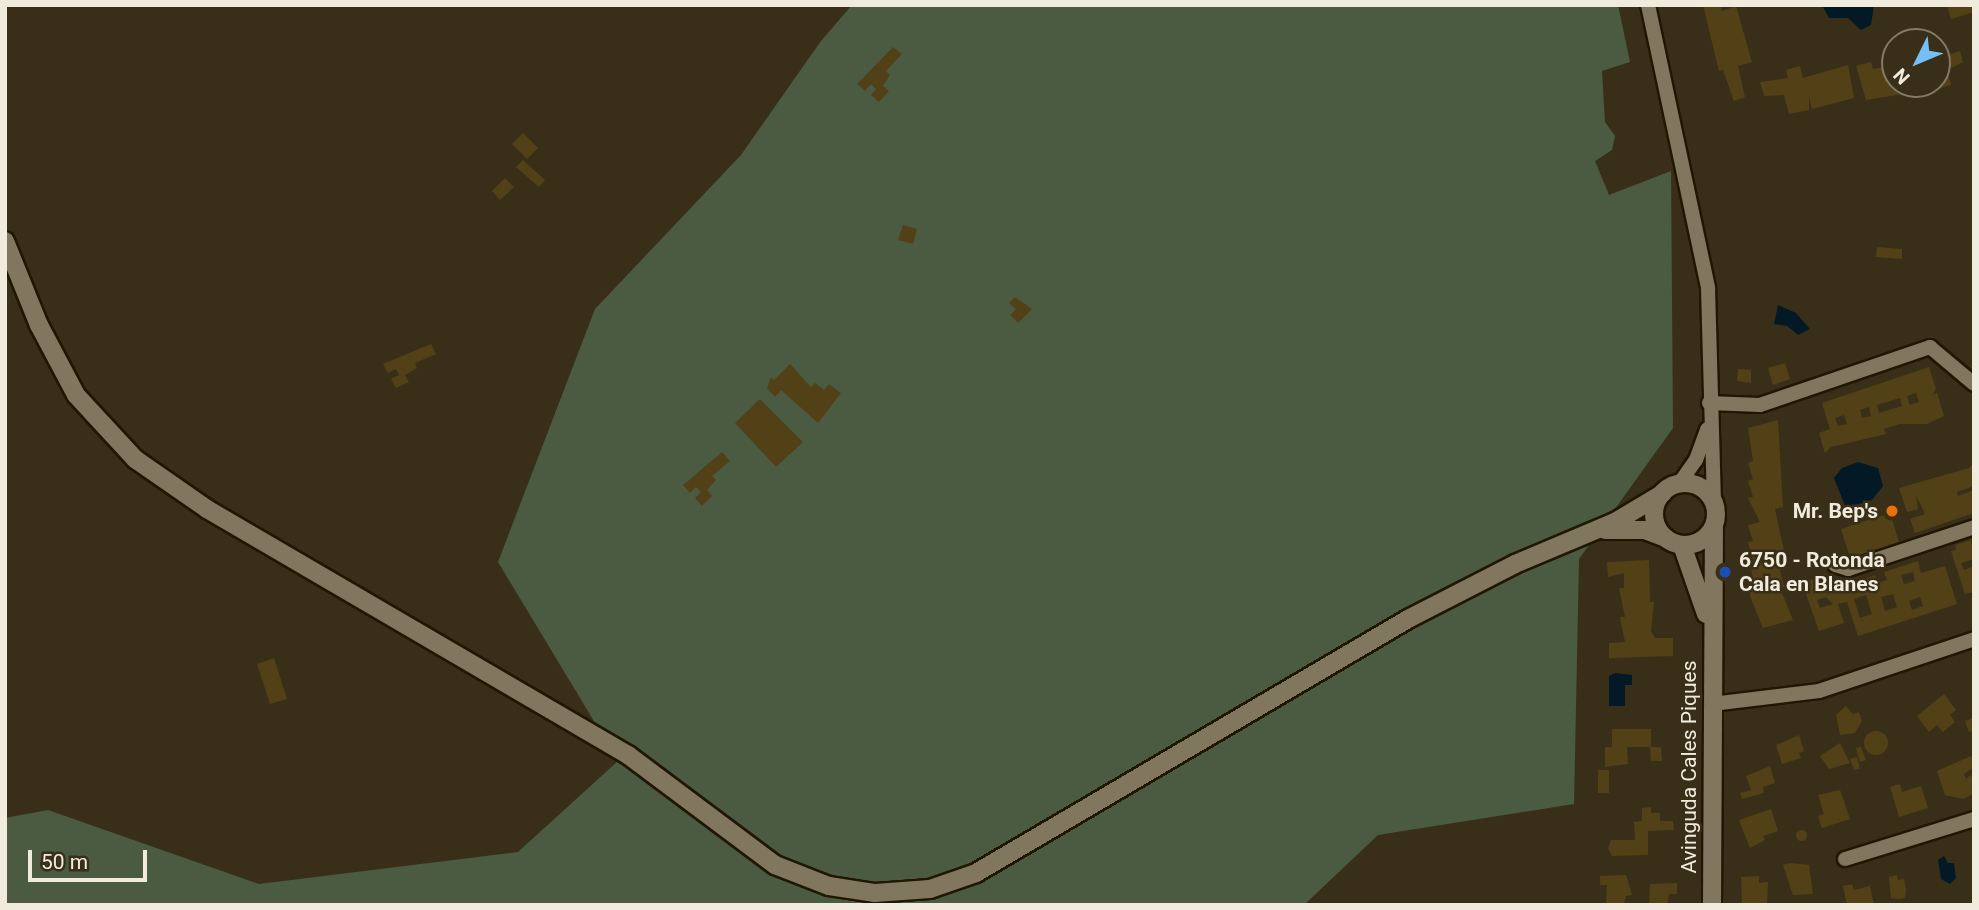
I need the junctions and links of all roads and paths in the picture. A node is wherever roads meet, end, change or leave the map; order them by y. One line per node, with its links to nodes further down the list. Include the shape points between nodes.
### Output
1 (1648, 5): 4 (street, via 1709,288)
2 (5, 241): 11 (street, via 38,326 76,395 135,459 207,509 628,755 775,865 829,886 875,893 930,890 976,873 1408,619 1514,564)
3 (1974, 384): 4 (street, via 1930,347 1760,405)
4 (1709, 403): 5 (street)
5 (1709, 421): 6 (street, via 1696,460); 8 (street)
6 (1679, 484): 7 (street); 8 (street, via 1704,489)
7 (1662, 494): 11 (street); 12 (street, via 1654,519)
8 (1714, 501): 10 (street)
9 (1974, 527): 13 (street, via 1848,569)
10 (1714, 528): 12 (street, via 1698,543); 14 (street, Avinguda Cales Piques)
11 (1598, 530): 12 (street, via 1645,530)
12 (1674, 542): 14 (street, Avinguda Cales Piques)
13 (1835, 565)
14 (1710, 629): 16 (street, Avinguda Cales Piques)
15 (1974, 639): 16 (street, via 1819,691)
16 (1712, 704): 19 (street, Avinguda Cales Piques)
17 (1974, 818): 18 (street)
18 (1845, 859)
19 (1713, 905)

